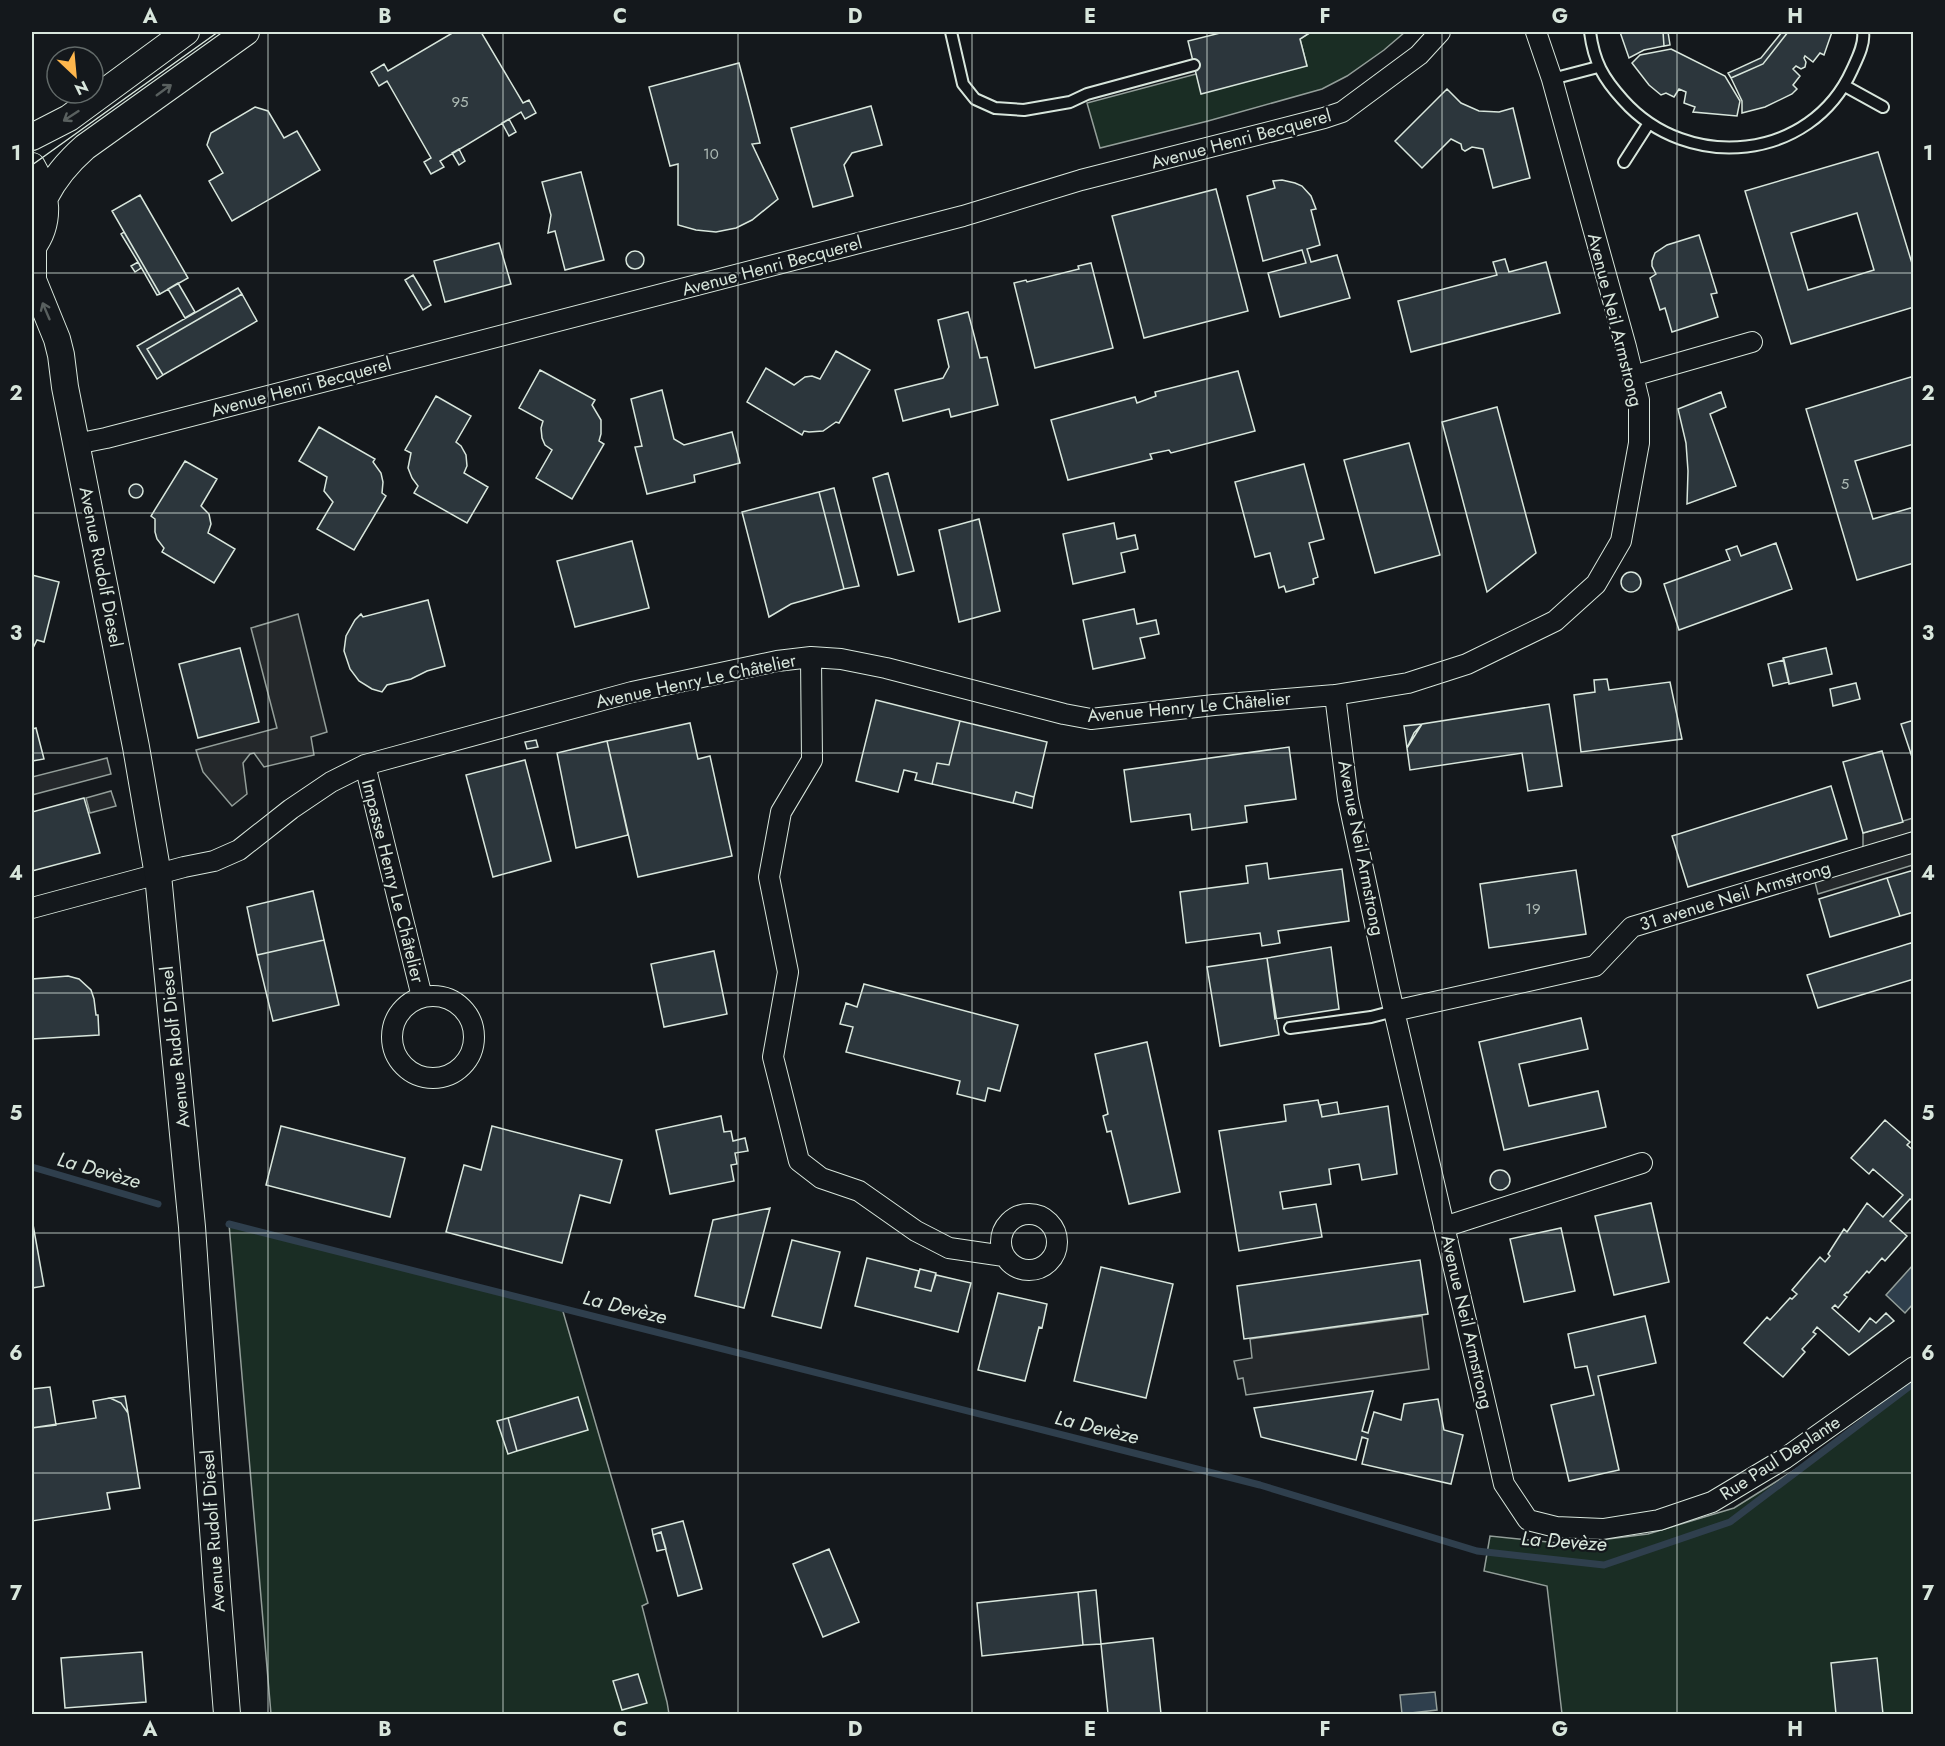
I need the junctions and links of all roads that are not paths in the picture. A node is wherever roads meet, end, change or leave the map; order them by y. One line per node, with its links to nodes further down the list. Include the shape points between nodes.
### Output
1 (186, 32): 14 (street, one-way to 14, via 69,118)
2 (246, 32): 17 (street, one-way to 2, via 62,169 85,147)
3 (951, 32): 8 (lane, via 963,84 975,99 995,108 1024,110 1070,102)
4 (1440, 32): 23 (street, Avenue Henri Becquerel, via 1419,55 1341,112 1324,118 1081,180 963,216)
5 (1536, 32): 10 (street, Avenue Neil Armstrong)
6 (1590, 32): 9 (lane)
7 (1863, 32): 11 (lane)
8 (1194, 65)
9 (1598, 67): 10 (lane); 13 (lane, via 1632,110)
10 (1552, 79): 21 (street, Avenue Neil Armstrong)
11 (1845, 86): 12 (lane); 13 (lane, via 1826,109 1797,130 1745,148 1716,148 1683,141)
12 (1883, 107)
13 (1649, 123): 15 (lane)
14 (32, 137)
15 (1623, 162)
16 (32, 166): 17 (street)
17 (45, 197): 18 (street, via 42,231)
18 (32, 247): 22 (street, Avenue Rudolf Diesel, one-way to 18, via 57,339 33,280)
19 (32, 323): 22 (street, Avenue Rudolf Diesel)
20 (1752, 342): 21 (street)
21 (1633, 376): 25 (street, Avenue Neil Armstrong, via 1639,400 1639,443 1632,490 1621,541 1596,584 1556,621 1467,664 1408,683)
22 (65, 387): 23 (street, Avenue Rudolf Diesel)
23 (76, 444): 28 (street, Avenue Rudolf Diesel)
24 (811, 657): 25 (street, Avenue Henry Le Châtelier, via 886,668 1091,719); 26 (street, Avenue Henry Le Châtelier, via 632,693); 35 (street, via 812,760 781,812 769,877 788,972 773,1057 799,1161 822,1178 859,1191 916,1232 949,1248)
25 (1335, 696): 31 (street, Avenue Neil Armstrong, via 1348,799)
26 (365, 765): 28 (street, Avenue Henry Le Châtelier, via 331,782 239,850 214,861); 30 (street, Impasse Henry Le Châtelier)
27 (1914, 842): 31 (street, 31 avenue Neil Armstrong, via 1632,927 1595,966)
28 (159, 875): 29 (street, Avenue Henry Le Châtelier); 38 (street, Avenue Rudolf Diesel, via 192,1227)
29 (32, 908)
30 (422, 997): 30 (street, via 400,1011 391,1036 393,1049 398,1061 413,1074 432,1079 444,1077 456,1072 469,1058 475,1039 473,1026 459,1004 435,995)
31 (1394, 1011): 32 (lane); 34 (street, Avenue Neil Armstrong)
32 (1290, 1029)
33 (1642, 1163): 34 (street)
34 (1444, 1227): 37 (street, Avenue Neil Armstrong, via 1504,1484)
35 (1004, 1256)
36 (1914, 1367): 37 (street, Rue Paul Deplante, via 1784,1458 1712,1502 1659,1520 1603,1529 1556,1527)
37 (1528, 1520)
38 (227, 1714)

